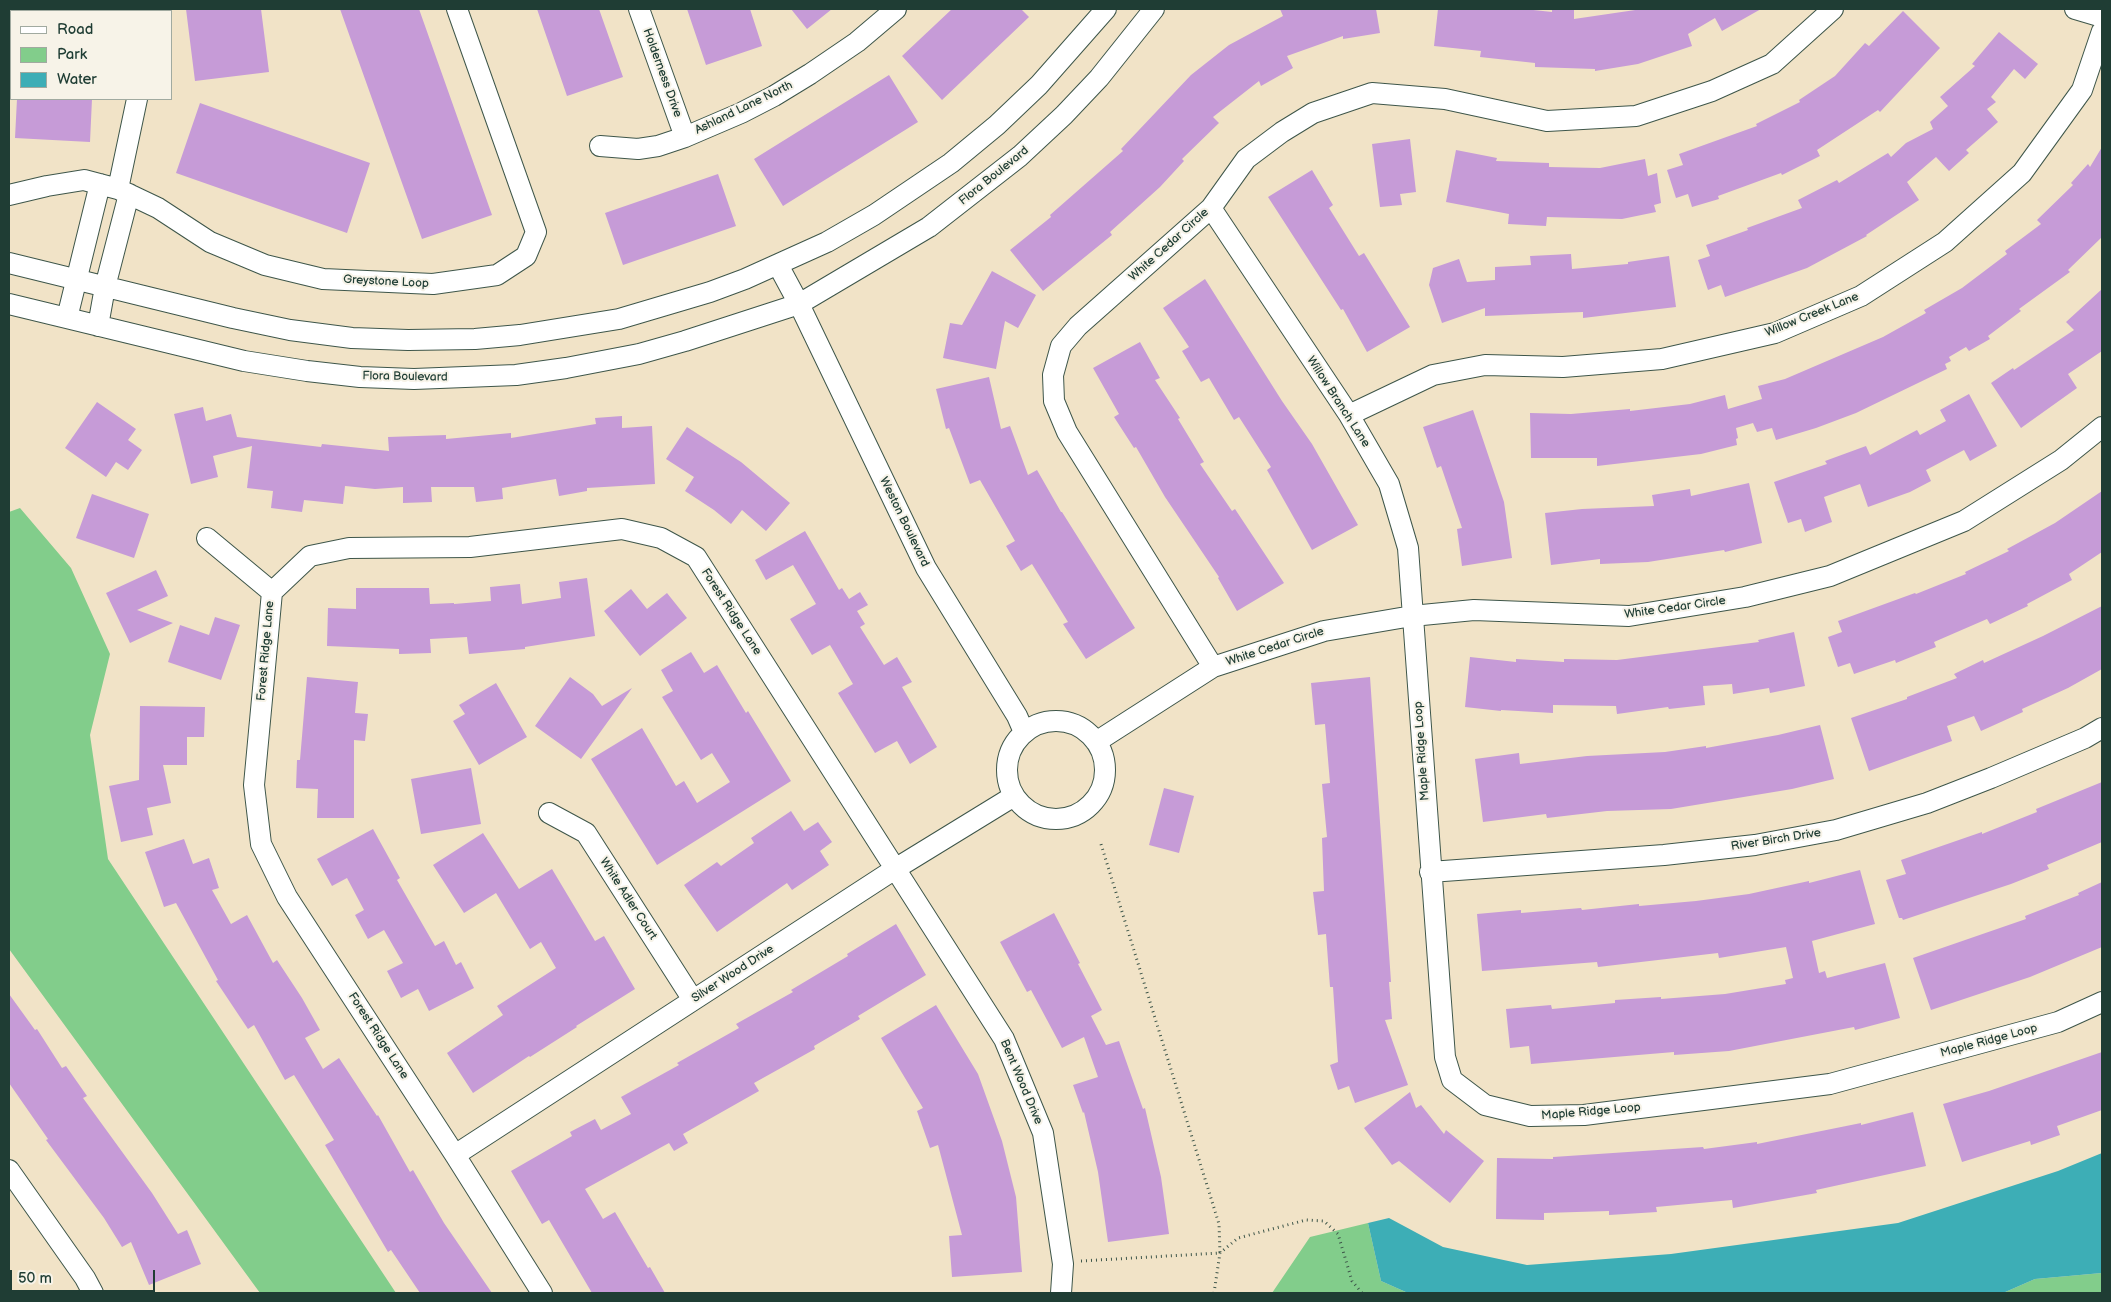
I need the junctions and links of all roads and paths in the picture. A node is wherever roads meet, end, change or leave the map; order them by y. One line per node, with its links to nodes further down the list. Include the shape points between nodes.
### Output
1 (457, 9): 13 (street, Greystone Loop, via 536,232 526,256 497,275 433,284 323,279 264,265 210,242 158,208)
2 (639, 9): 11 (street, Holderness Drive)
3 (896, 9): 11 (street, Ashland Lane North, via 857,42 774,96)
4 (1106, 9): 19 (street, via 1039,85 951,163 874,215)
5 (1154, 9): 23 (street, Flora Boulevard, via 1064,116 1013,162 929,227)
6 (1833, 9): 15 (street, White Cedar Circle, via 1772,64 1712,91 1636,116 1547,121 1445,99 1372,93 1313,114 1282,132 1246,159)
7 (2075, 9): 8 (street)
8 (2102, 17)
9 (2102, 31): 26 (street, Willow Creek Lane, via 2082,90 2022,173 1945,242 1861,296 1775,333 1662,359 1563,367 1485,365 1434,375)
10 (138, 100): 13 (street)
11 (685, 137): 12 (street, Ashland Lane North, via 638,149)
12 (600, 146)
13 (116, 189): 14 (street, Greystone Loop, via 84,180); 16 (street); 17 (street)
14 (9, 195)
15 (1211, 208): 26 (street, Willow Branch Lane); 31 (street, White Cedar Circle, via 1078,326 1061,346 1053,375 1054,401 1067,432)
16 (88, 233): 17 (street); 20 (street)
17 (117, 240): 21 (street)
18 (9, 263): 20 (street)
19 (778, 265): 21 (street, via 710,292 619,319 475,339 352,338 290,330); 23 (street)
20 (75, 279): 21 (street); 24 (street)
21 (105, 287): 25 (street)
22 (9, 304): 24 (street, Flora Boulevard)
23 (799, 304): 25 (street, Flora Boulevard, via 639,354 566,368 473,378 369,378 307,371 244,361); 33 (street, Weston Boulevard, via 926,568)
24 (67, 318): 25 (street, Flora Boulevard)
25 (98, 326)
26 (1349, 415): 30 (street, Willow Branch Lane, via 1389,484 1408,548)
27 (2102, 427): 30 (street, White Cedar Circle, via 2060,460 1964,521 1830,576 1745,597 1629,616 1474,610)
28 (207, 538): 29 (street)
29 (272, 592): 38 (street, Forest Ridge Lane, via 310,556 349,548 470,547 622,529 661,538 696,557); 42 (street, Forest Ridge Lane, via 254,785 261,844 287,897)
30 (1412, 616): 31 (street, White Cedar Circle, via 1324,631); 39 (street, Maple Ridge Loop)
31 (1213, 667): 34 (street, White Cedar Circle)
32 (2102, 728): 39 (street, River Birch Drive, via 1991,778 1836,830 1755,845)
33 (1024, 732): 34 (street, via 1046,721 1063,721 1079,726); 35 (street, via 1008,755 1007,778)
34 (1096, 742): 35 (street, via 1105,768 1103,781 1097,796 1080,812 1053,819 1030,812)
35 (1014, 796): 38 (street, Silver Wood Drive)
36 (549, 813): 40 (street, White Adler Court, via 586,833)
37 (1100, 841): 44 (path, via 1219,1224)
38 (895, 869): 40 (street, Silver Wood Drive); 45 (street, Bent Wood Drive, via 1004,1039 1044,1133)
39 (1430, 872): 41 (street, Maple Ridge Loop, via 1445,1057 1452,1080 1485,1105 1530,1116 1584,1115 1830,1084 2058,1022)
40 (694, 1000): 42 (street, Silver Wood Drive)
41 (2102, 1002)
42 (455, 1155): 47 (street, Forest Ridge Lane)
43 (9, 1170): 46 (street)
44 (1220, 1254): 45 (path, via 1085,1260); 49 (path); 50 (path, via 1238,1238 1306,1220 1324,1222 1338,1234 1352,1281)
45 (1063, 1264): 48 (street, Bent Wood Drive)
46 (93, 1293)
47 (542, 1293)
48 (1061, 1293)
49 (1214, 1293)
50 (1362, 1293)

